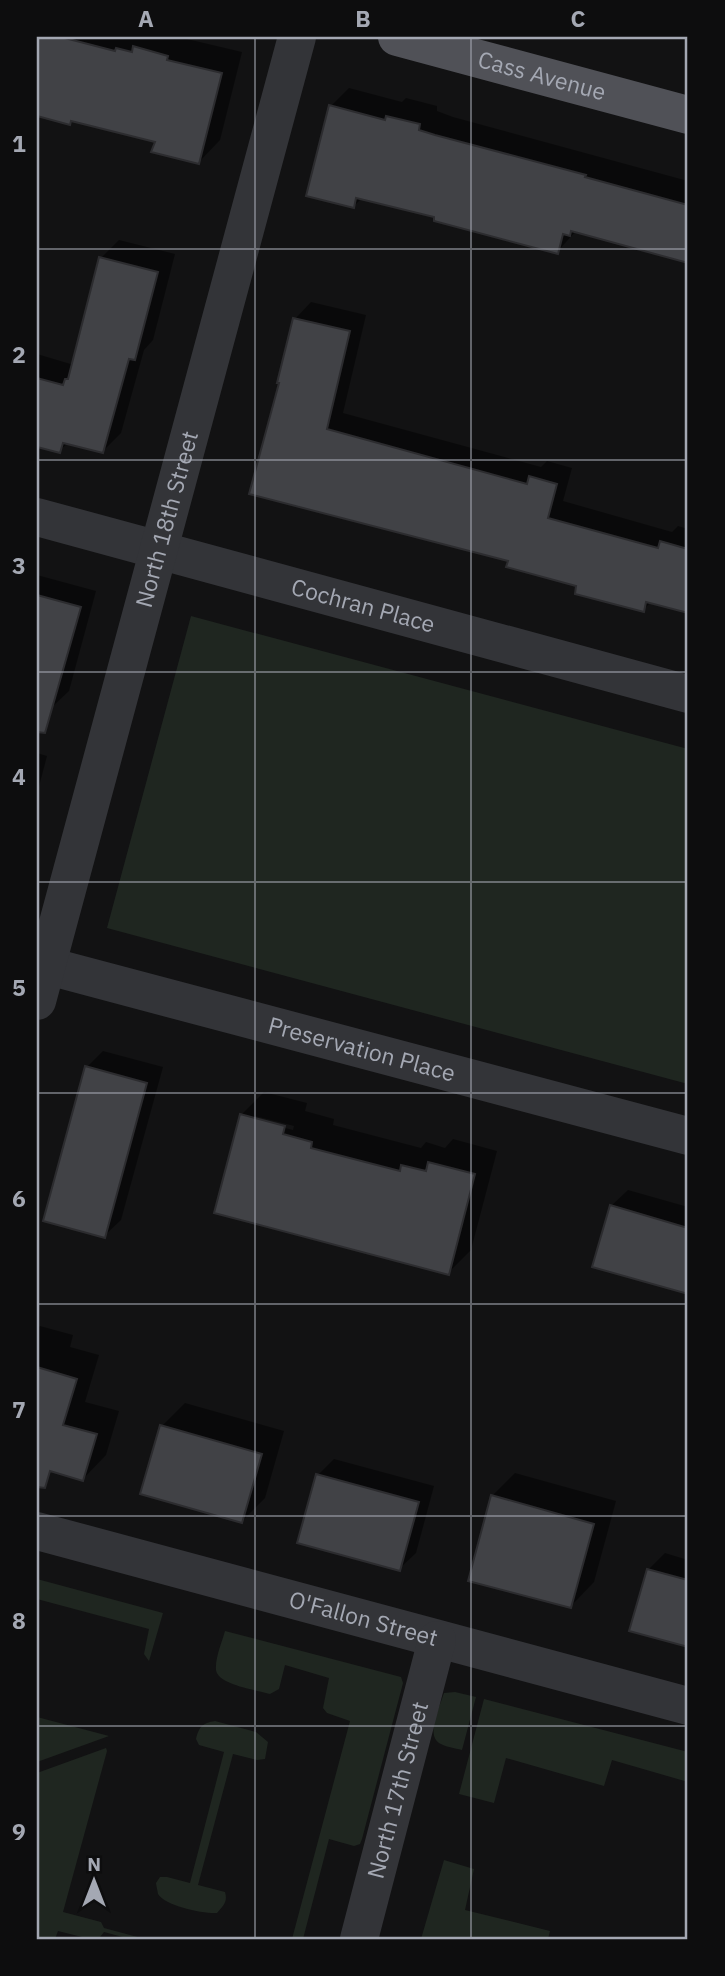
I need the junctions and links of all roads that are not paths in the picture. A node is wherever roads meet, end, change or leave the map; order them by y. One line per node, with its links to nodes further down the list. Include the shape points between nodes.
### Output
1 (297, 37): 5 (street, North 18th Street)
2 (397, 37): 3 (main road, Cass Avenue)
3 (688, 115)
4 (37, 517): 5 (street, Cochran Place)
5 (159, 551): 6 (street, Cochran Place); 7 (street, North 18th Street)
6 (688, 694)
7 (40, 976): 8 (street, Preservation Place)
8 (688, 1136)
9 (37, 1531): 10 (street, O'Fallon Street)
10 (437, 1640): 11 (street, O'Fallon Street); 12 (street, North 17th Street)
11 (688, 1706)
12 (359, 1939)

